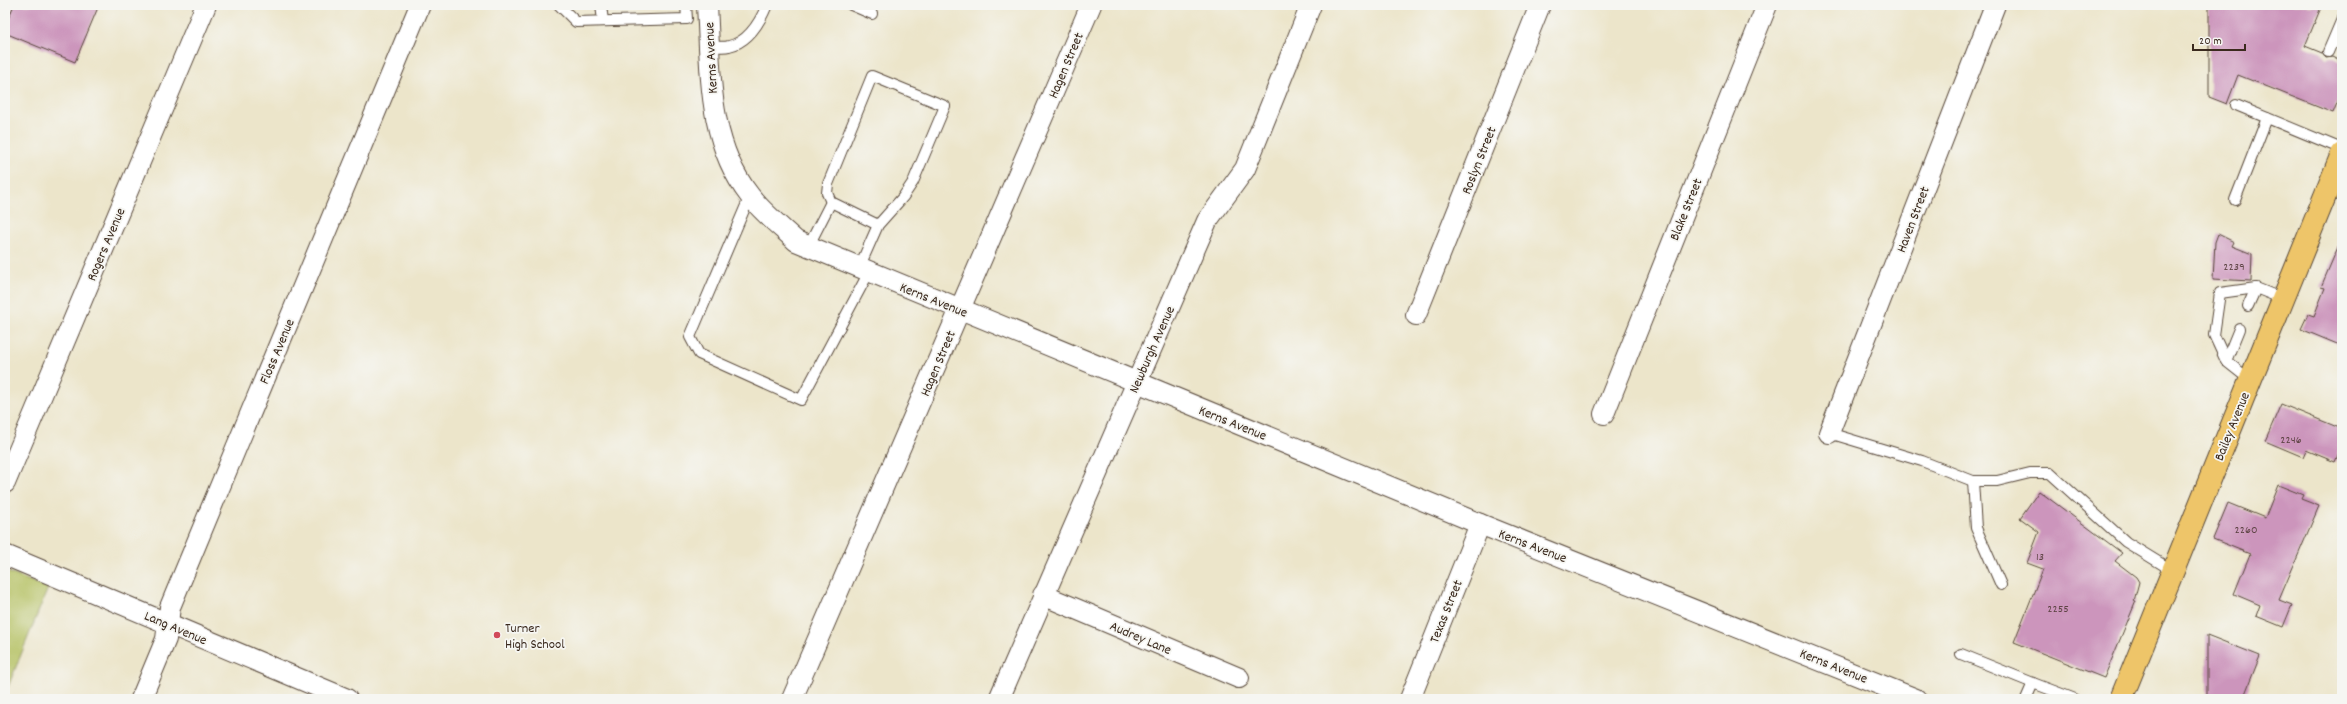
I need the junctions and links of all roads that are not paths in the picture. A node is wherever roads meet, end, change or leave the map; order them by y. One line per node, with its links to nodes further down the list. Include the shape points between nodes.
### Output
1 (206, 5): 42 (street, Rogers Avenue)
2 (420, 5): 48 (street, Floss Avenue, via 207,514 170,607)
3 (559, 5): 17 (lane, via 576,22)
4 (601, 5): 17 (lane)
5 (686, 5): 15 (lane)
6 (767, 5): 18 (lane, via 761,19 747,36 729,46)
7 (851, 5): 14 (lane)
8 (1091, 5): 33 (street, Hagen Street)
9 (1311, 5): 38 (street, Newburgh Avenue, via 1245,169 1207,222)
10 (1540, 5): 34 (street, Roslyn Street)
11 (1767, 5): 39 (street, Blake Street)
12 (1995, 5): 40 (street, Haven Street)
13 (707, 11): 15 (lane); 18 (street, Kerns Avenue)
14 (872, 14)
15 (687, 19): 17 (lane)
16 (2342, 19): 19 (lane)
17 (603, 21)
18 (709, 46): 24 (street, Kerns Avenue, via 712,106 718,132 727,156)
19 (2328, 52)
20 (2236, 105): 21 (lane)
21 (2267, 118): 22 (lane); 25 (lane)
22 (2342, 149)
23 (2342, 154): 31 (main road, Bailey Avenue)
24 (750, 196): 28 (street, Kerns Avenue, via 796,241); 29 (lane, via 690,337 699,354 801,400)
25 (2234, 200)
26 (831, 202): 27 (lane); 27 (lane, via 827,193 828,184 872,76 945,106 913,182); 28 (lane)
27 (878, 226): 29 (lane)
28 (808, 247): 29 (street, Kerns Avenue)
29 (864, 270): 33 (street, Kerns Avenue)
30 (2256, 288): 31 (lane); 32 (lane); 36 (lane, via 2220,293 2214,334)
31 (2283, 299): 37 (main road, Bailey Avenue)
32 (2248, 306)
33 (960, 309): 38 (street, Kerns Avenue); 54 (street, Hagen Street)
34 (1416, 315)
35 (2239, 329): 36 (lane)
36 (2226, 361): 37 (lane)
37 (2250, 380): 45 (main road, Bailey Avenue)
38 (1136, 382): 43 (street, Kerns Avenue); 47 (street, Newburgh Avenue)
39 (1604, 414)
40 (1829, 433): 41 (lane, via 1922,461)
41 (1973, 480): 45 (lane, via 1997,481 2030,473 2050,472 2126,542); 46 (lane, via 1976,528)
42 (5, 483)
43 (1480, 524): 56 (street, Texas Street); 57 (street, Kerns Avenue)
44 (5, 555): 48 (street, Lang Avenue)
45 (2173, 571): 60 (main road, Bailey Avenue)
46 (2001, 585)
47 (1043, 595): 50 (street, Audrey Lane); 55 (street, Newburgh Avenue)
48 (168, 624): 52 (street, Floss Avenue, via 166,639); 53 (street, Lang Avenue)
49 (1961, 654): 51 (lane)
50 (1239, 678)
51 (2033, 683): 58 (lane); 59 (lane)
52 (141, 699)
53 (347, 699)
54 (792, 699)
55 (999, 699)
56 (1410, 699)
57 (1916, 699)
58 (2026, 699)
59 (2076, 699)
60 (2121, 699)

